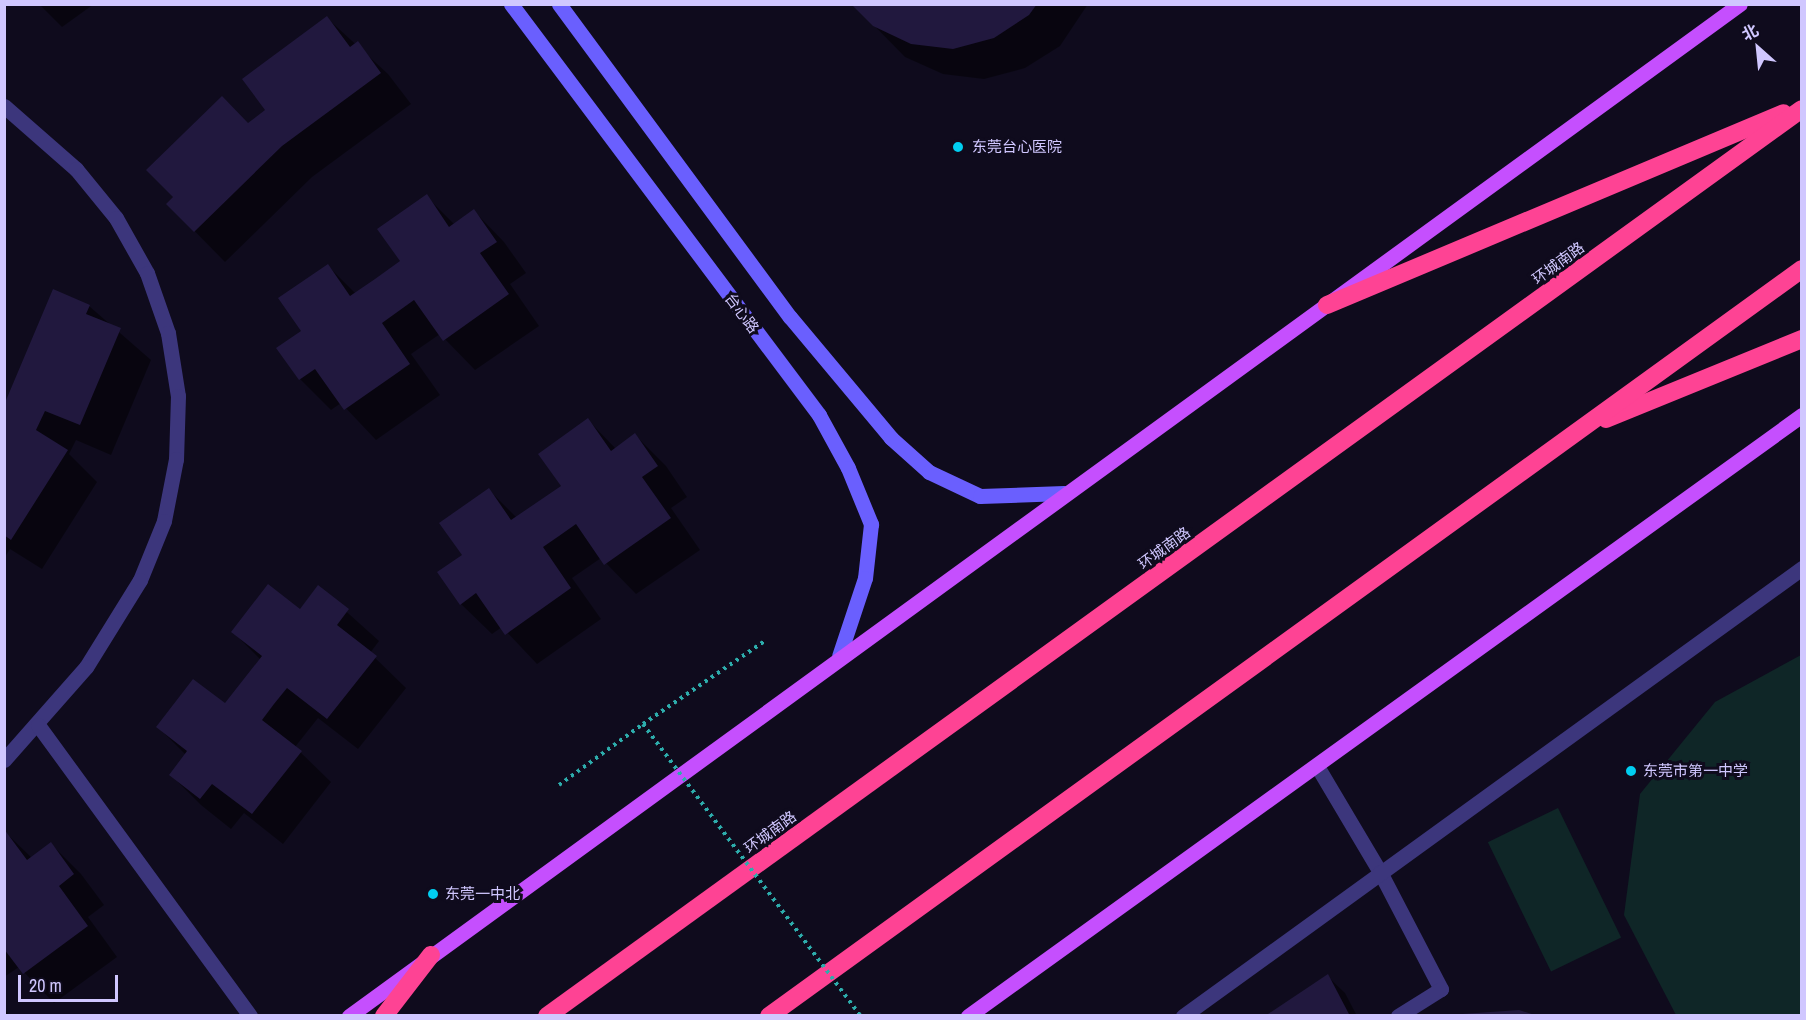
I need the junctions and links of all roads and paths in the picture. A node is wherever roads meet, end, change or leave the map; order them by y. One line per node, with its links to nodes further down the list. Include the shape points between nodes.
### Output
1 (511, 4): 14 (main road, 台心路, via 819,415 848,468 871,524 865,578)
2 (559, 4): 11 (main road, via 790,317 891,438 929,472 980,496)
3 (1740, 4): 7 (main road)
4 (4, 106): 16 (lane, via 76,169 116,218 147,273 168,333 178,396 176,459 164,521 140,580 86,668)
5 (1802, 107): 7 (highway); 25 (highway, 环城南路)
6 (1802, 269): 10 (highway)
7 (1327, 305): 11 (main road)
8 (1802, 339): 10 (highway)
9 (1802, 415): 18 (main road)
10 (1580, 430): 26 (highway)
11 (1064, 493): 14 (main road)
12 (1802, 568): 20 (lane)
13 (766, 640): 15 (path)
14 (839, 656): 21 (main road)
15 (643, 724): 19 (path, bridge); 27 (path, bridge)
16 (38, 725): 17 (lane); 22 (lane)
17 (4, 760)
18 (1317, 765): 20 (lane); 28 (main road)
19 (559, 785)
20 (1380, 872): 29 (lane); 30 (lane, via 1441,989)
21 (431, 955): 23 (main road); 24 (highway)
22 (250, 1016)
23 (349, 1016)
24 (384, 1016)
25 (547, 1016)
26 (769, 1016)
27 (861, 1016)
28 (968, 1016)
29 (1183, 1016)
30 (1398, 1016)

